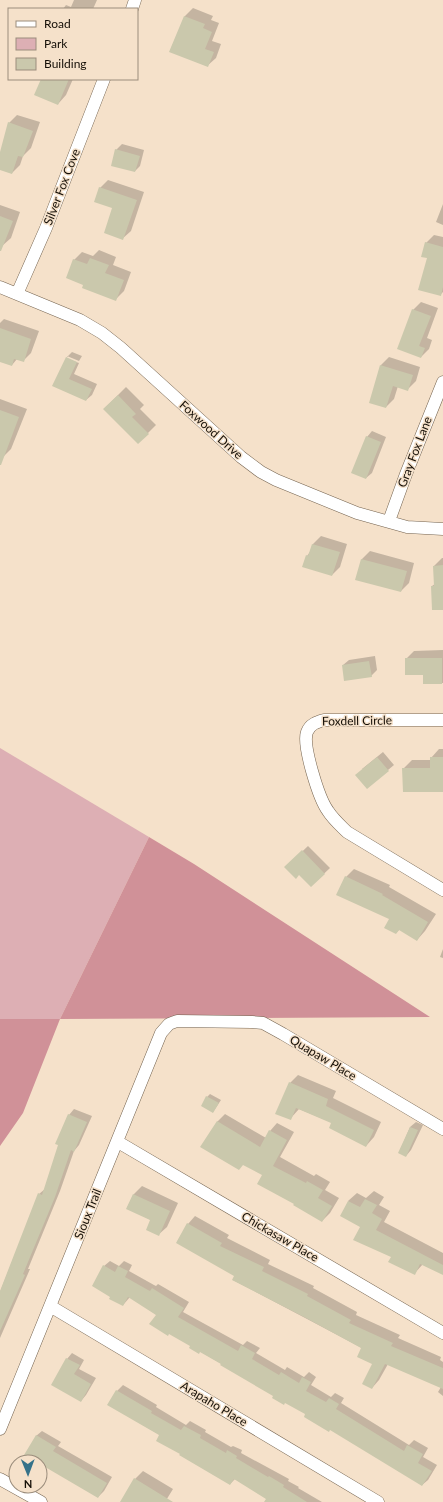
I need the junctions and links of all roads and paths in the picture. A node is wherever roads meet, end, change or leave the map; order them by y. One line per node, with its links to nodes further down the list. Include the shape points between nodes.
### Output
1 (104, 80): 3 (street, Silver Fox Cove, via 46,228)
2 (0, 287): 3 (street, Foxwood Drive)
3 (17, 294): 5 (street, Foxwood Drive, via 80,320 102,333 261,472 357,514)
4 (443, 382): 5 (street, Gray Fox Lane)
5 (389, 522): 6 (street, Foxwood Drive, via 407,527)
6 (443, 529)
7 (443, 720): 8 (street, Foxdell Circle, via 324,720 310,727 305,740 322,802 336,822 347,832)
8 (443, 890)
9 (193, 1021): 10 (street, Quapaw Place, via 263,1023); 11 (street, Sioux Trail, via 177,1021 164,1028)
10 (443, 1129)
11 (118, 1142): 12 (street, Sioux Trail); 13 (street, Chickasaw Place)
12 (50, 1306): 14 (street, Sioux Trail); 17 (street, Arapaho Place)
13 (443, 1333)
14 (0, 1429)
15 (0, 1478): 16 (street)
16 (41, 1502)
17 (378, 1502)

